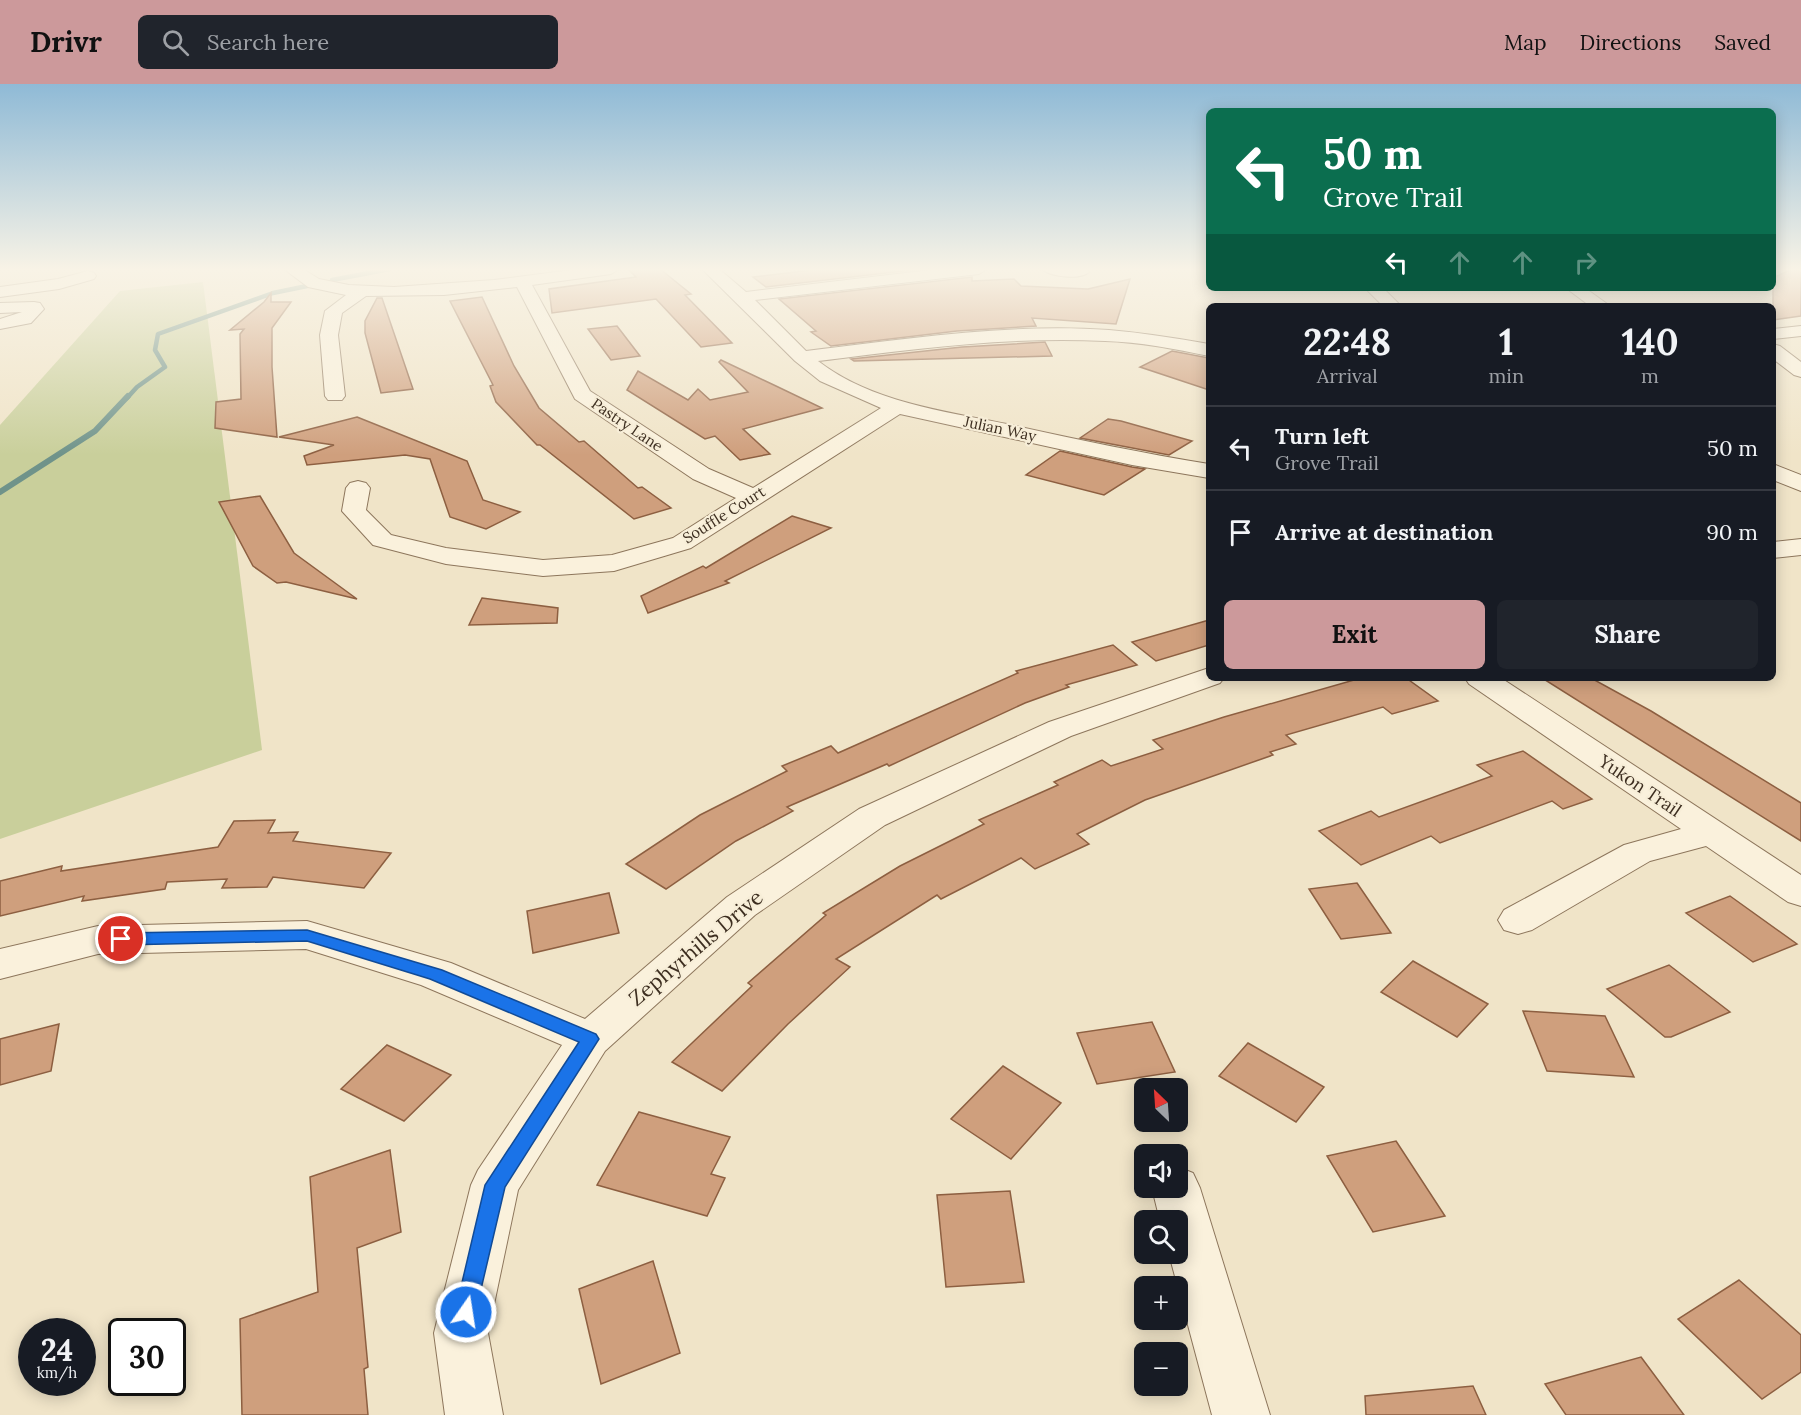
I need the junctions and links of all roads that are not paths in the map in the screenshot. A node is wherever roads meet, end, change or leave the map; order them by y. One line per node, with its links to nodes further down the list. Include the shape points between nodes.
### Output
1 (330, 331): 10 (street)
2 (548, 331): 16 (street, Pastry Lane, via 582,394 701,474)
3 (776, 331): 8 (street, Julian Way)
4 (1800, 331): 5 (street)
5 (1776, 334)
6 (1206, 349): 8 (street, via 1109,335 1045,332 983,335)
7 (1776, 352): 9 (street)
8 (802, 357): 11 (street, Julian Way, via 826,377)
9 (1801, 371)
10 (335, 396)
11 (897, 407): 12 (street, Julian Way); 16 (street, Souffle Court)
12 (1206, 470)
13 (1776, 472): 14 (street)
14 (1801, 484)
15 (358, 488): 16 (street, Souffle Court, via 354,511 382,540 446,556 543,567 614,562 682,543)
16 (754, 497)
17 (1801, 547): 18 (street)
18 (1776, 550)
19 (1206, 678): 25 (street, Zephyrhills Drive, via 1060,729 872,817 741,906)
20 (1484, 681): 21 (street, Yukon Trail)
21 (1711, 833): 22 (street, Yukon Trail); 23 (street, via 1637,853)
22 (1801, 893)
23 (1518, 920)
24 (0, 964): 25 (street, via 98,940 307,935 436,974)
25 (590, 1039): 27 (street, Zephyrhills Drive, via 495,1185 461,1333)
26 (1179, 1198): 28 (street)
27 (474, 1415)
28 (1241, 1415)

